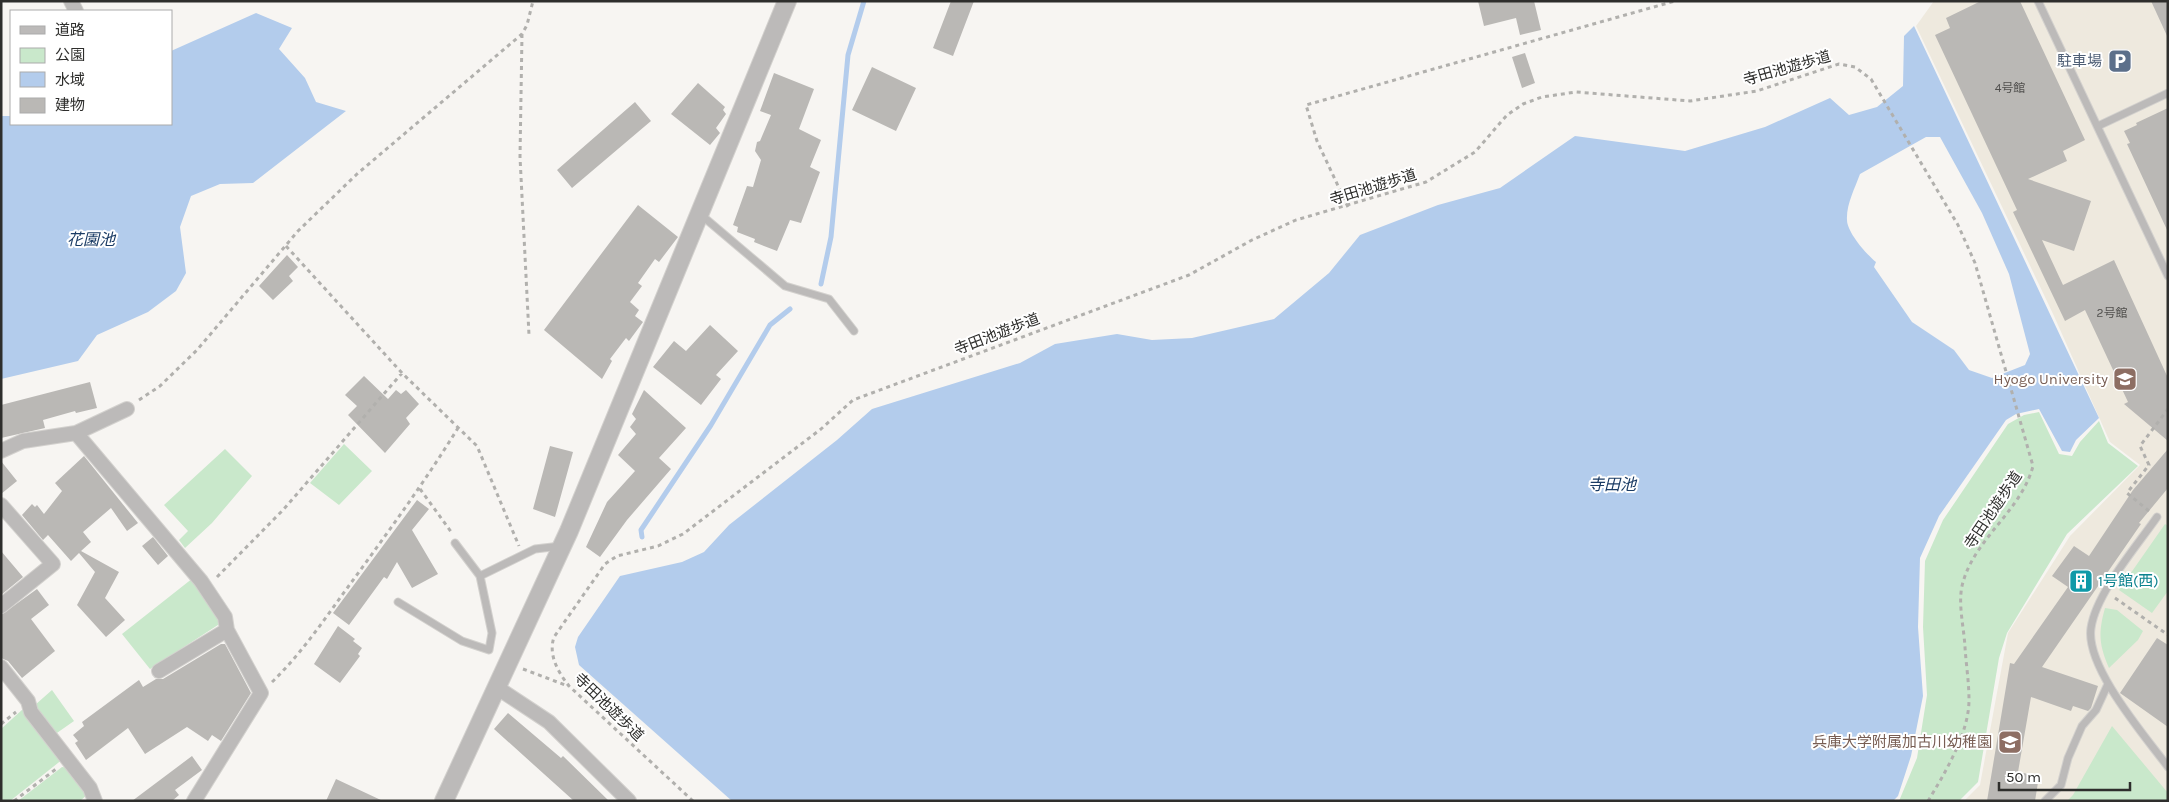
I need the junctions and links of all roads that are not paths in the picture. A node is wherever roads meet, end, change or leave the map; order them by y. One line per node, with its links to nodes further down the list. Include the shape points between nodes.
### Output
1 (787, 1): 5 (street)
2 (2038, 1): 4 (lane)
3 (2168, 93): 4 (lane)
4 (2098, 126): 6 (lane)
5 (700, 214): 7 (lane, via 785,286 829,299); 14 (street)
6 (2168, 276)
7 (854, 331)
8 (126, 409): 9 (street)
9 (76, 433): 10 (street, via 23,441); 18 (street, via 206,588 225,617)
10 (1, 451)
11 (1, 505): 17 (street, via 53,564)
12 (2158, 517): 21 (lane, via 2106,592 2093,619 2091,641)
13 (455, 544): 15 (lane)
14 (562, 546): 15 (lane, via 535,550); 22 (street)
15 (480, 576): 16 (lane, via 492,634 489,650 462,641)
16 (398, 602)
17 (1, 606)
18 (226, 630): 20 (street); 25 (street, via 261,693)
19 (1, 667): 24 (street, via 90,788)
20 (159, 670)
21 (2108, 684): 23 (lane); 28 (lane, via 2096,710 2082,726 2061,784)
22 (496, 687): 26 (street); 27 (street, via 549,722)
23 (2168, 767)
24 (95, 801)
25 (194, 801)
26 (444, 801)
27 (629, 801)
28 (2045, 801)

